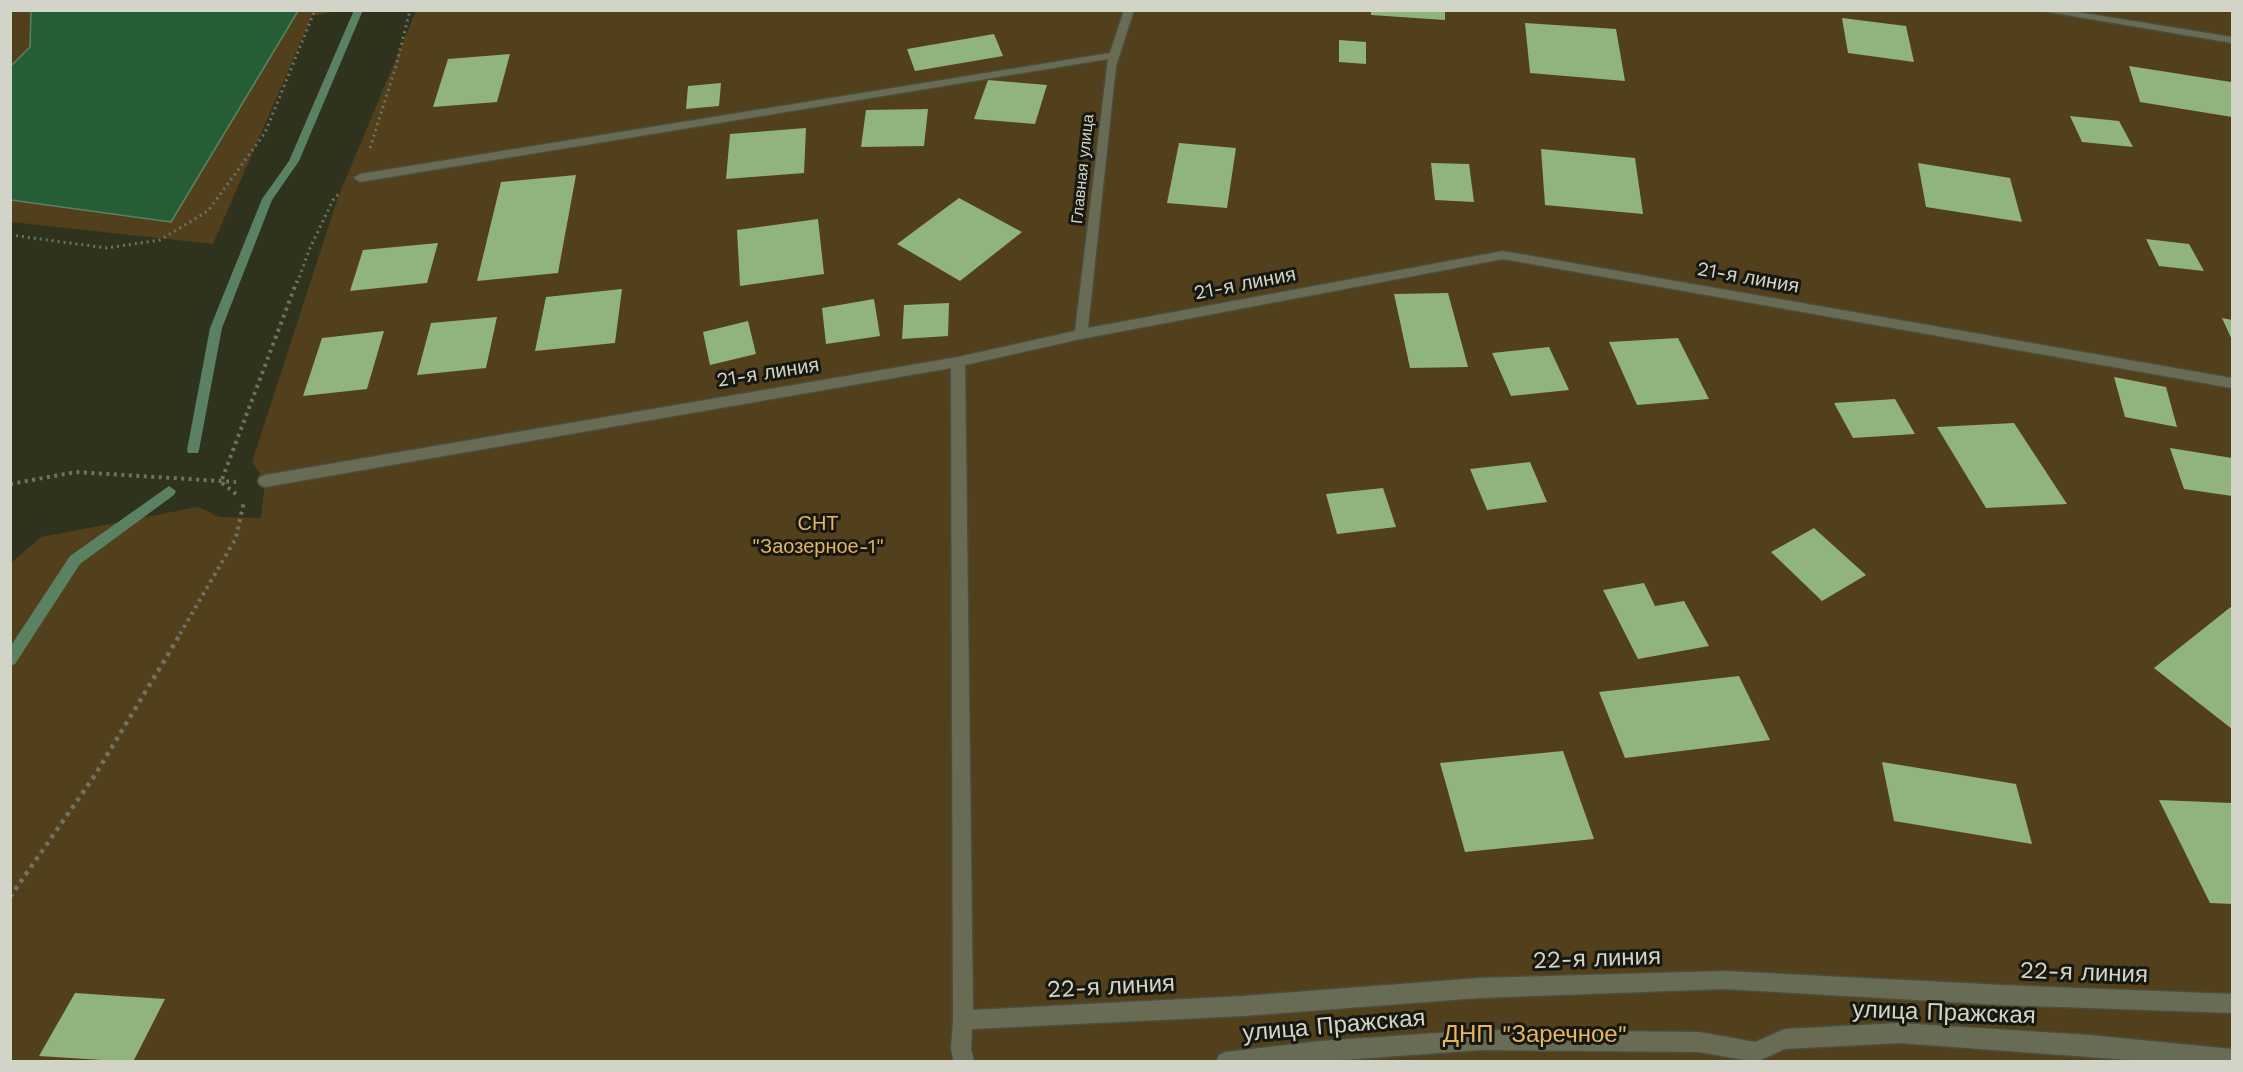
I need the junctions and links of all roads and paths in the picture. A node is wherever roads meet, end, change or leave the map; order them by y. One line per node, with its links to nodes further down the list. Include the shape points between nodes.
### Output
1 (315, 10): 8 (path, via 265,133 208,211 160,240 107,248)
2 (410, 10): 7 (path)
3 (1129, 10): 6 (street, Главная улица)
4 (2042, 10): 5 (street)
5 (2232, 40)
6 (1115, 55): 7 (street); 9 (street, Главная улица)
7 (360, 178): 13 (path, via 334,198 310,248)
8 (10, 235)
9 (1081, 334): 10 (street, 21-я линия); 11 (street, 21-я линия, via 1503,255)
10 (958, 362): 12 (street, 21-я линия); 17 (street)
11 (2232, 383)
12 (265, 481): 13 (path)
13 (221, 482): 14 (path, via 76,472); 15 (path, via 244,501 236,538 95,775)
14 (10, 484)
15 (10, 897)
16 (2232, 1004): 17 (street, 22-я линия, via 1724,980 1479,988 1243,1006)
17 (963, 1020): 20 (street)
18 (1755, 1057): 19 (street, улица Пражская, via 1785,1039 1899,1033); 21 (street, улица Пражская, via 1699,1042 1481,1040)
19 (2232, 1059)
20 (964, 1062)
21 (1226, 1062)

